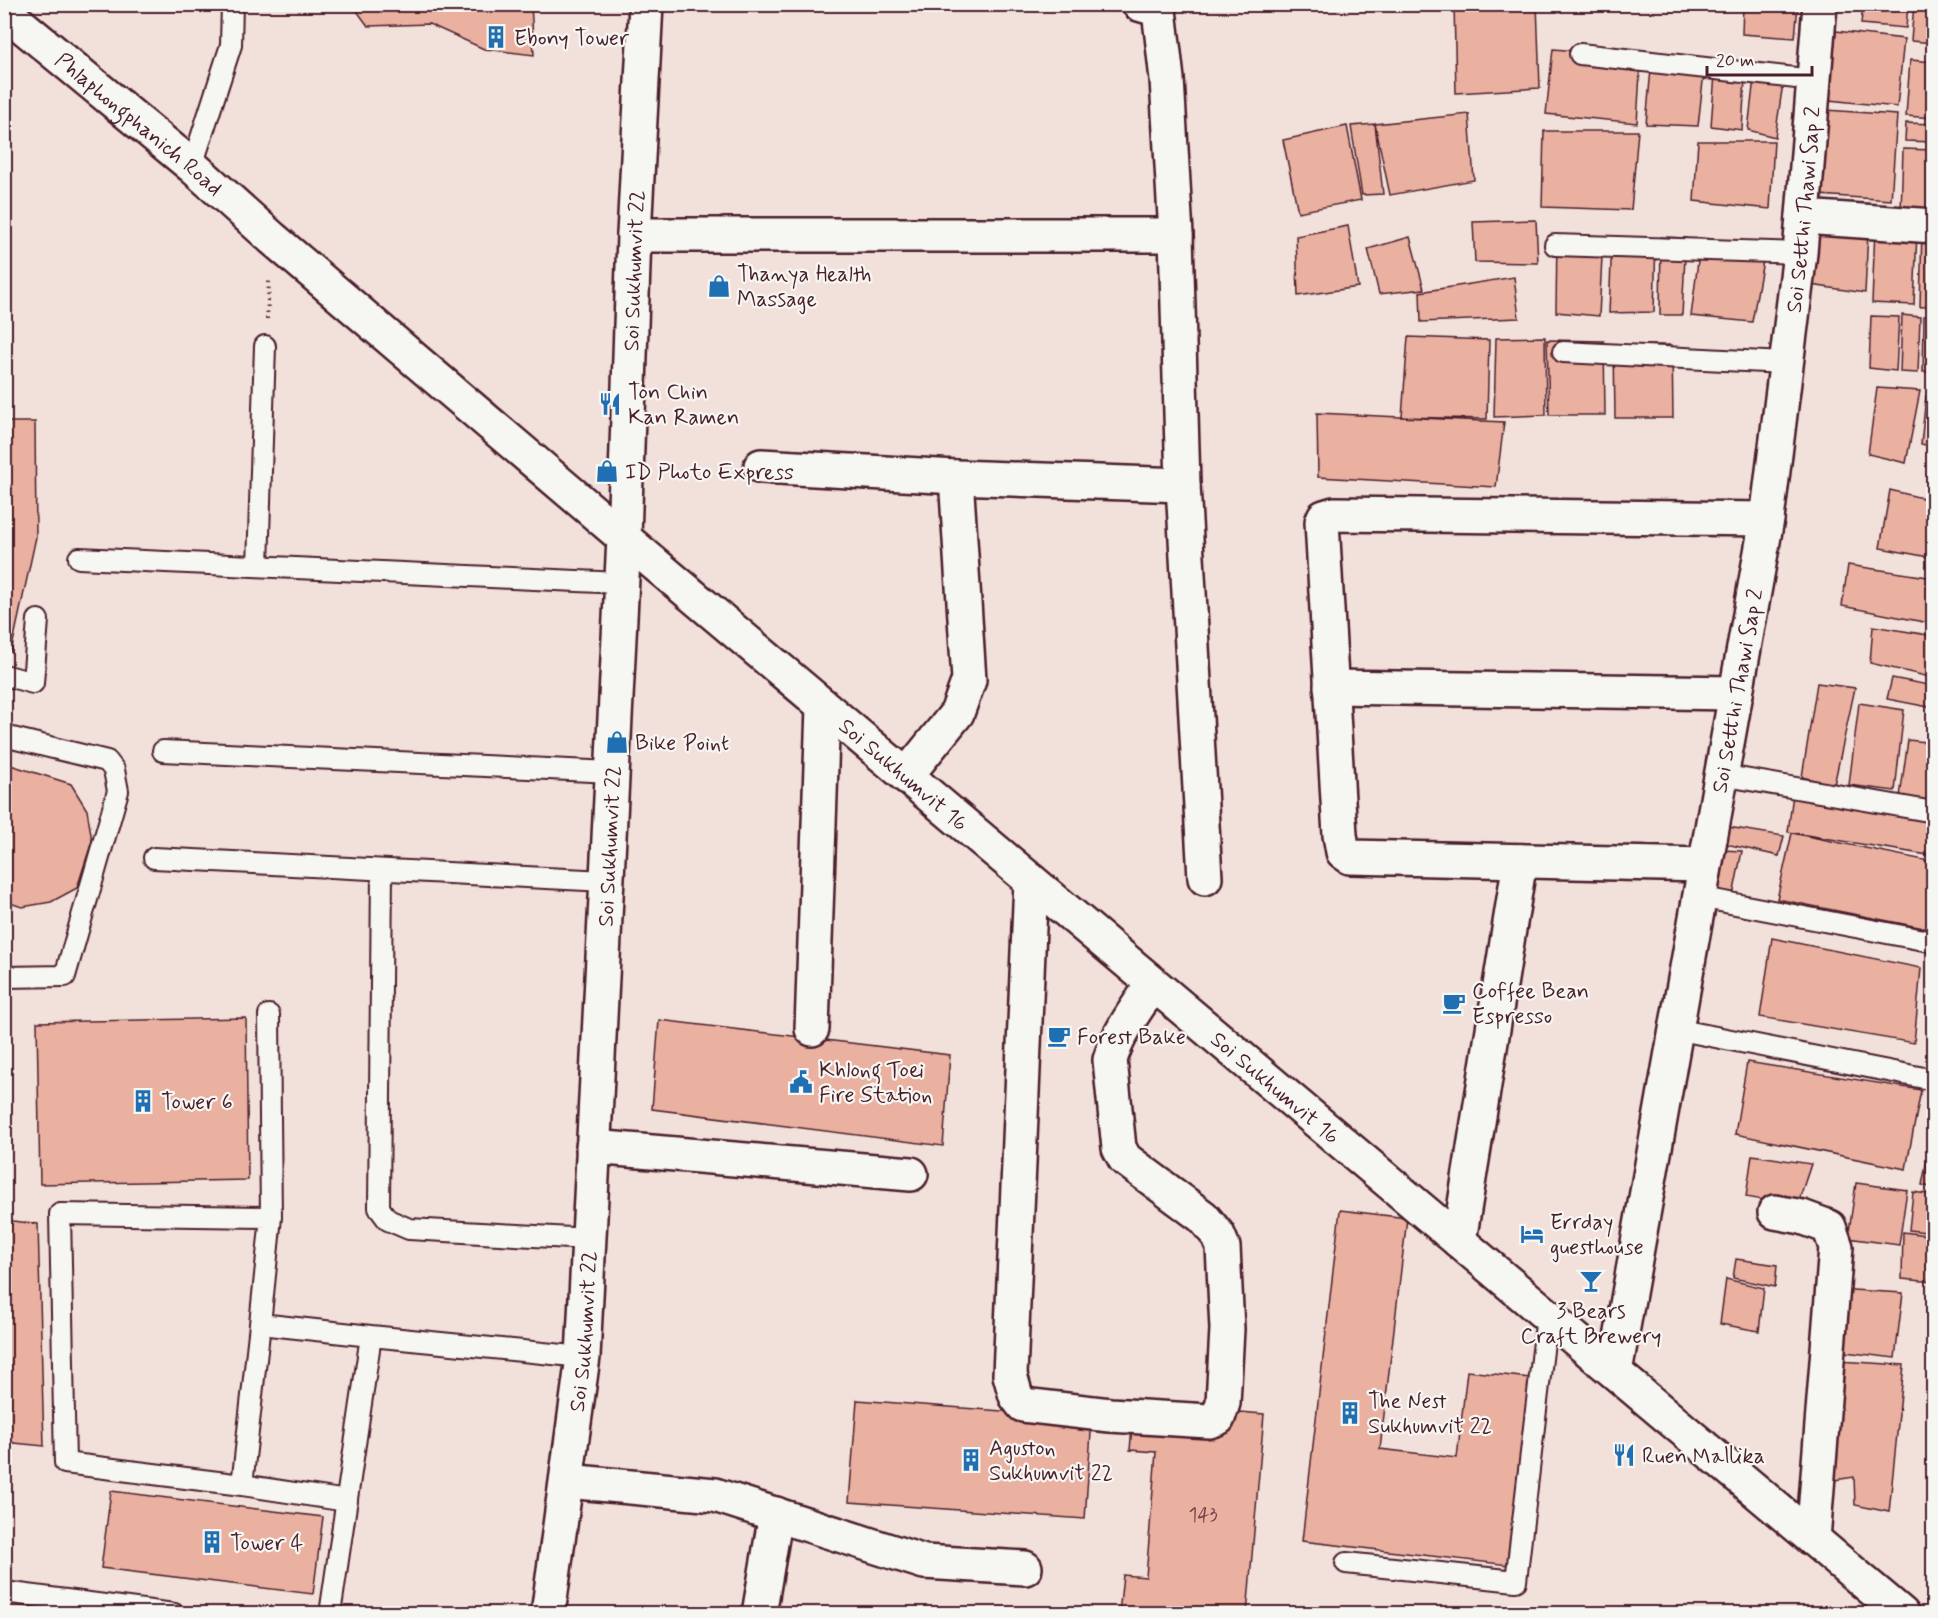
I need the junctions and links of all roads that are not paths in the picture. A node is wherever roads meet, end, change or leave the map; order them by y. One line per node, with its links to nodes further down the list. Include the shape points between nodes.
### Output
1 (232, 4): 8 (lane, via 231,45)
2 (646, 4): 11 (street, Soi Sukhumvit 22)
3 (1139, 4): 12 (street, via 1160,10)
4 (1820, 4): 7 (street, Soi Setthi Thawi Sap 2)
5 (4, 11): 8 (street, Phlaphongphanich Road)
6 (1580, 54): 7 (lane)
7 (1814, 80): 9 (street, Soi Setthi Thawi Sap 2)
8 (192, 165): 22 (street, Phlaphongphanich Road)
9 (1803, 217): 10 (street); 14 (street, Soi Setthi Thawi Sap 2)
10 (1934, 226)
11 (634, 235): 12 (street); 22 (street, Soi Sukhumvit 22)
12 (1176, 235): 20 (street)
13 (1555, 244): 14 (lane)
14 (1800, 253): 17 (street, Soi Setthi Thawi Sap 2)
15 (265, 346): 24 (lane)
16 (1563, 352): 17 (lane)
17 (1785, 363): 21 (street, Soi Setthi Thawi Sap 2)
18 (761, 466): 19 (street)
19 (956, 477): 20 (street); 35 (street, via 969,680 957,712)
20 (1183, 485): 41 (street)
21 (1767, 519): 28 (street, via 1329,514 1322,522); 29 (street, Soi Setthi Thawi Sap 2)
22 (624, 538): 25 (street, Soi Sukhumvit 22); 30 (street, Soi Sukhumvit 16)
23 (79, 558): 24 (lane)
24 (258, 566): 25 (lane)
25 (621, 583): 33 (street, Soi Sukhumvit 22)
26 (38, 620): 27 (lane, via 33,683)
27 (4, 675)
28 (1331, 687): 29 (street); 38 (street, via 1343,852 1350,857)
29 (1736, 693): 34 (street, Soi Setthi Thawi Sap 2)
30 (823, 707): 35 (street, Soi Sukhumvit 16); 49 (street)
31 (4, 736): 46 (lane, via 106,761 114,770 118,791 65,976)
32 (163, 751): 33 (lane)
33 (612, 772): 42 (street, Soi Sukhumvit 22)
34 (1721, 775): 36 (lane); 39 (street, Soi Setthi Thawi Sap 2)
35 (906, 776): 43 (street, Soi Sukhumvit 16)
36 (1934, 812)
37 (154, 858): 40 (lane)
38 (1520, 861): 39 (street); 57 (street)
39 (1705, 865): 44 (street, Soi Setthi Thawi Sap 2)
40 (382, 871): 42 (lane); 56 (lane, via 379,1208 388,1220 409,1229)
41 (1204, 878)
42 (606, 881): 52 (street, Soi Sukhumvit 22)
43 (1031, 881): 47 (street, Soi Sukhumvit 16); 47 (street, via 1010,1375 1023,1405 1209,1421 1218,1418 1223,1403 1227,1329 1223,1247 1203,1217 1125,1159 1119,1148 1110,1060 1129,1018)
44 (1699, 897): 45 (lane); 50 (street, Soi Setthi Thawi Sap 2)
45 (1934, 942)
46 (4, 977)
47 (1153, 984): 57 (street, Soi Sukhumvit 16)
48 (269, 1015): 55 (lane)
49 (812, 1029)
50 (1675, 1029): 51 (lane); 62 (street, Soi Setthi Thawi Sap 2)
51 (1934, 1080)
52 (593, 1147): 53 (street); 56 (street, Soi Sukhumvit 22)
53 (911, 1174)
54 (1775, 1212): 67 (street, via 1829,1227 1836,1247)
55 (271, 1217): 59 (lane); 64 (lane, via 60,1214 65,1463)
56 (589, 1239): 61 (street, Soi Sukhumvit 22)
57 (1458, 1241): 58 (street, Soi Sukhumvit 16)
58 (1547, 1316): 62 (street, Soi Sukhumvit 16); 68 (lane, via 1516,1581)
59 (260, 1324): 60 (lane); 64 (lane)
60 (371, 1336): 61 (lane); 65 (lane)
61 (583, 1357): 63 (street, Soi Sukhumvit 22)
62 (1615, 1372): 67 (street, Soi Sukhumvit 16)
63 (567, 1481): 66 (street, via 715,1495); 73 (street, Soi Sukhumvit 22)
64 (243, 1485): 65 (lane)
65 (347, 1501): 72 (lane)
66 (776, 1514): 69 (street, via 924,1562); 74 (street)
67 (1813, 1539): 75 (street, Soi Sukhumvit 16)
68 (1346, 1563)
69 (1025, 1568)
70 (4, 1592): 71 (lane)
71 (174, 1614)
72 (330, 1614)
73 (548, 1614)
74 (759, 1614)
75 (1902, 1614)

